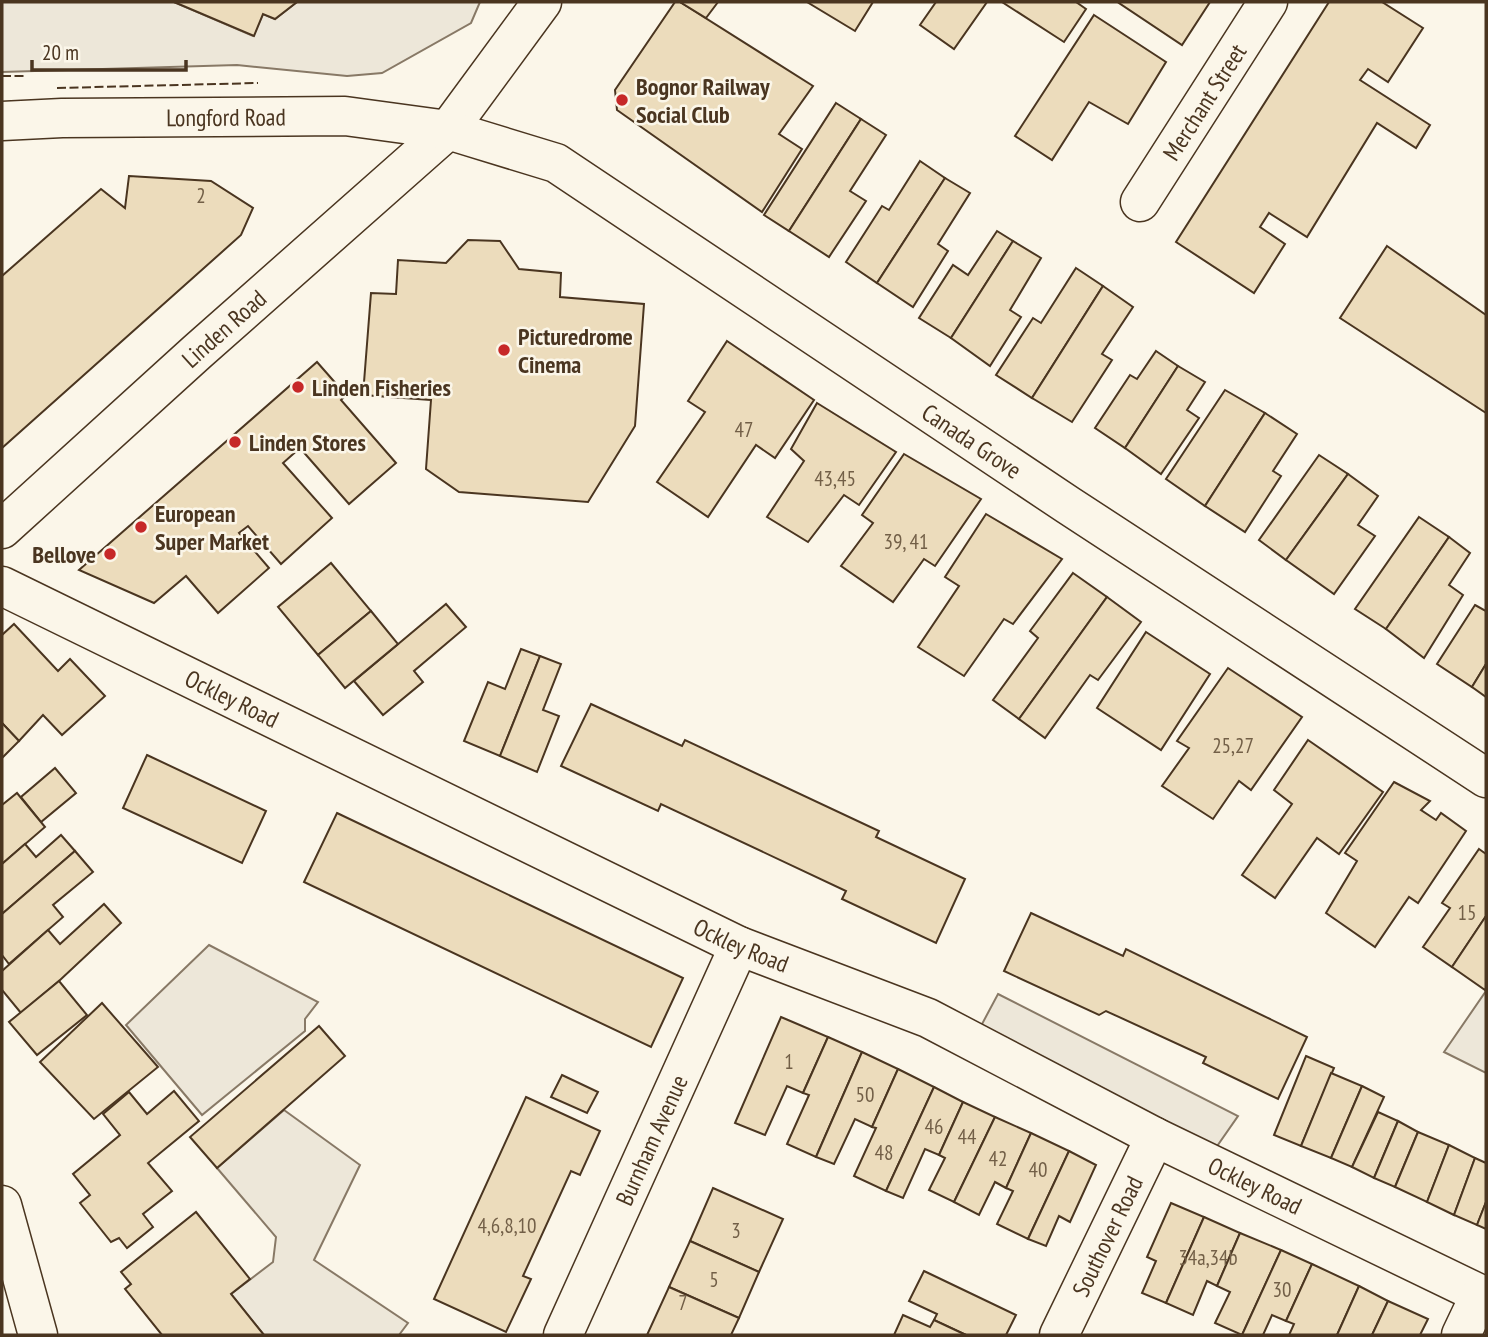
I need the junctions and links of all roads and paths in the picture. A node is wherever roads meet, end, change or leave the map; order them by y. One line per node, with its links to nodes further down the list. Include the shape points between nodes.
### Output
1 (542, 2): 4 (street, Linden Road)
2 (1268, 2): 5 (street, Merchant Street)
3 (2, 121): 4 (street, Longford Road, via 345,116)
4 (448, 130): 6 (street, Linden Road); 8 (street, Canada Grove, via 556,163)
5 (1140, 202)
6 (2, 529)
7 (2, 586): 9 (street, Ockley Road)
8 (1486, 778)
9 (739, 946): 10 (street, Ockley Road, via 928,1018); 14 (street, Burnham Avenue)
10 (1155, 1137): 12 (street, Ockley Road); 15 (street, Southover Road)
11 (2, 1205): 13 (street)
12 (1483, 1296): 16 (street)
13 (38, 1335)
14 (563, 1335)
15 (1059, 1335)
16 (1461, 1335)

